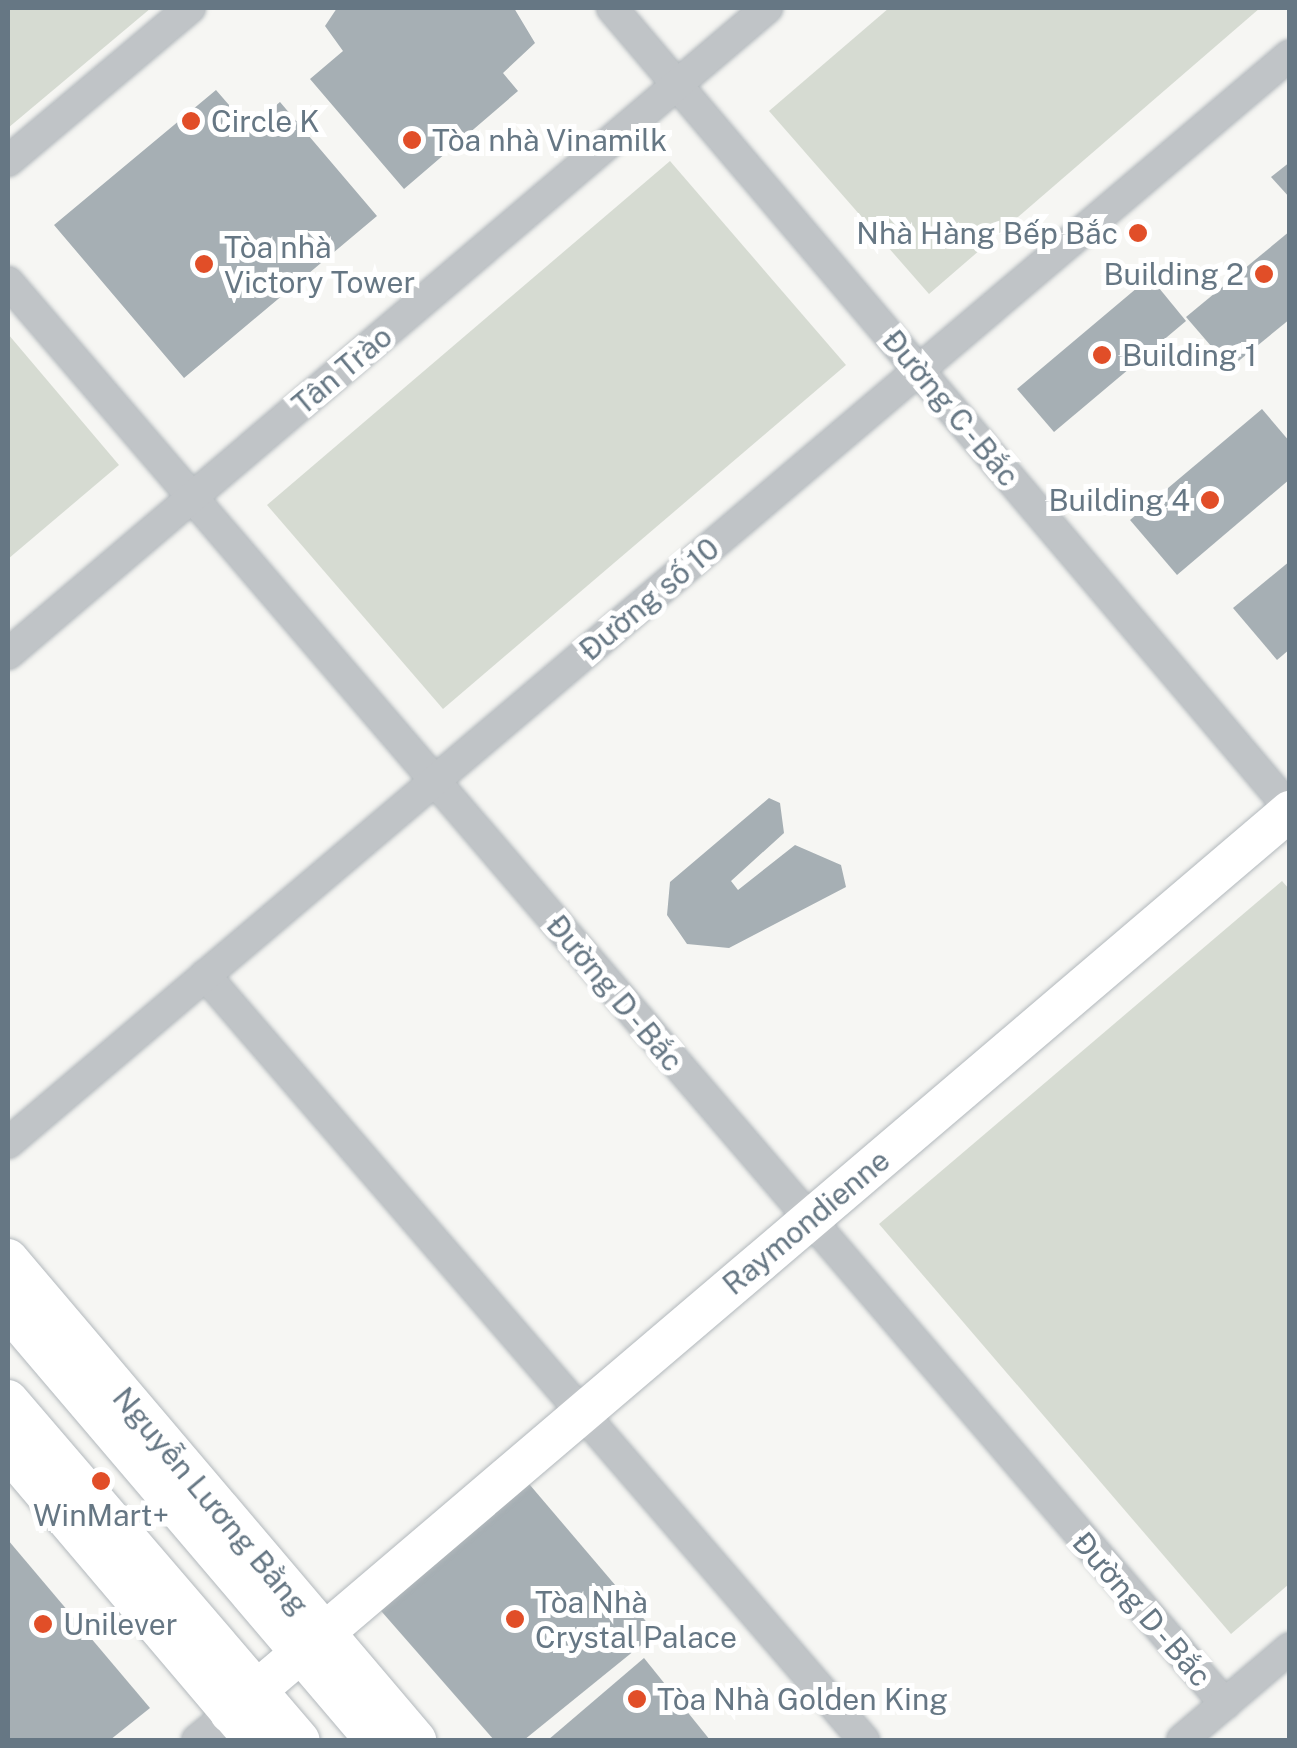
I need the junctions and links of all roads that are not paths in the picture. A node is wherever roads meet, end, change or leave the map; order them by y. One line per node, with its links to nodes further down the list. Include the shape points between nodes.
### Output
1 (190, 8): 6 (street)
2 (612, 8): 5 (street, Đường C - Bắc)
3 (767, 8): 5 (street, Tân Trào)
4 (1290, 54): 8 (street, Đường số 10)
5 (678, 83): 8 (street, Đường C - Bắc); 9 (street, Tân Trào)
6 (8, 162)
7 (8, 282): 9 (street, Đường D - Bắc)
8 (919, 370): 11 (street, Đường số 10); 12 (street, Đường C - Bắc)
9 (194, 496): 10 (street, Tân Trào); 11 (street, Đường D - Bắc)
10 (8, 654)
11 (436, 781): 13 (street, Đường số 10); 15 (street, Đường D - Bắc)
12 (1290, 810): 15 (main road, Raymondienne)
13 (205, 976): 14 (street, Đường số 10); 19 (street)
14 (8, 1143)
15 (809, 1220): 19 (main road, Raymondienne); 23 (street, Đường D - Bắc)
16 (8, 1259): 21 (main road, Nguyễn Lương Bằng)
17 (8, 1308): 21 (main road, Nguyễn Lương Bằng)
18 (8, 1400): 24 (main road)
19 (582, 1413): 21 (main road, Raymondienne); 29 (street)
20 (8, 1450): 24 (main road)
21 (312, 1644): 24 (main road, Raymondienne); 27 (main road, Nguyễn Lương Bằng); 28 (main road, Nguyễn Lương Bằng)
22 (1290, 1648): 23 (street)
23 (1224, 1704): 30 (street)
24 (246, 1715): 25 (street); 26 (main road)
25 (197, 1740)
26 (299, 1740)
27 (375, 1740)
28 (416, 1740)
29 (864, 1740)
30 (1182, 1740)

